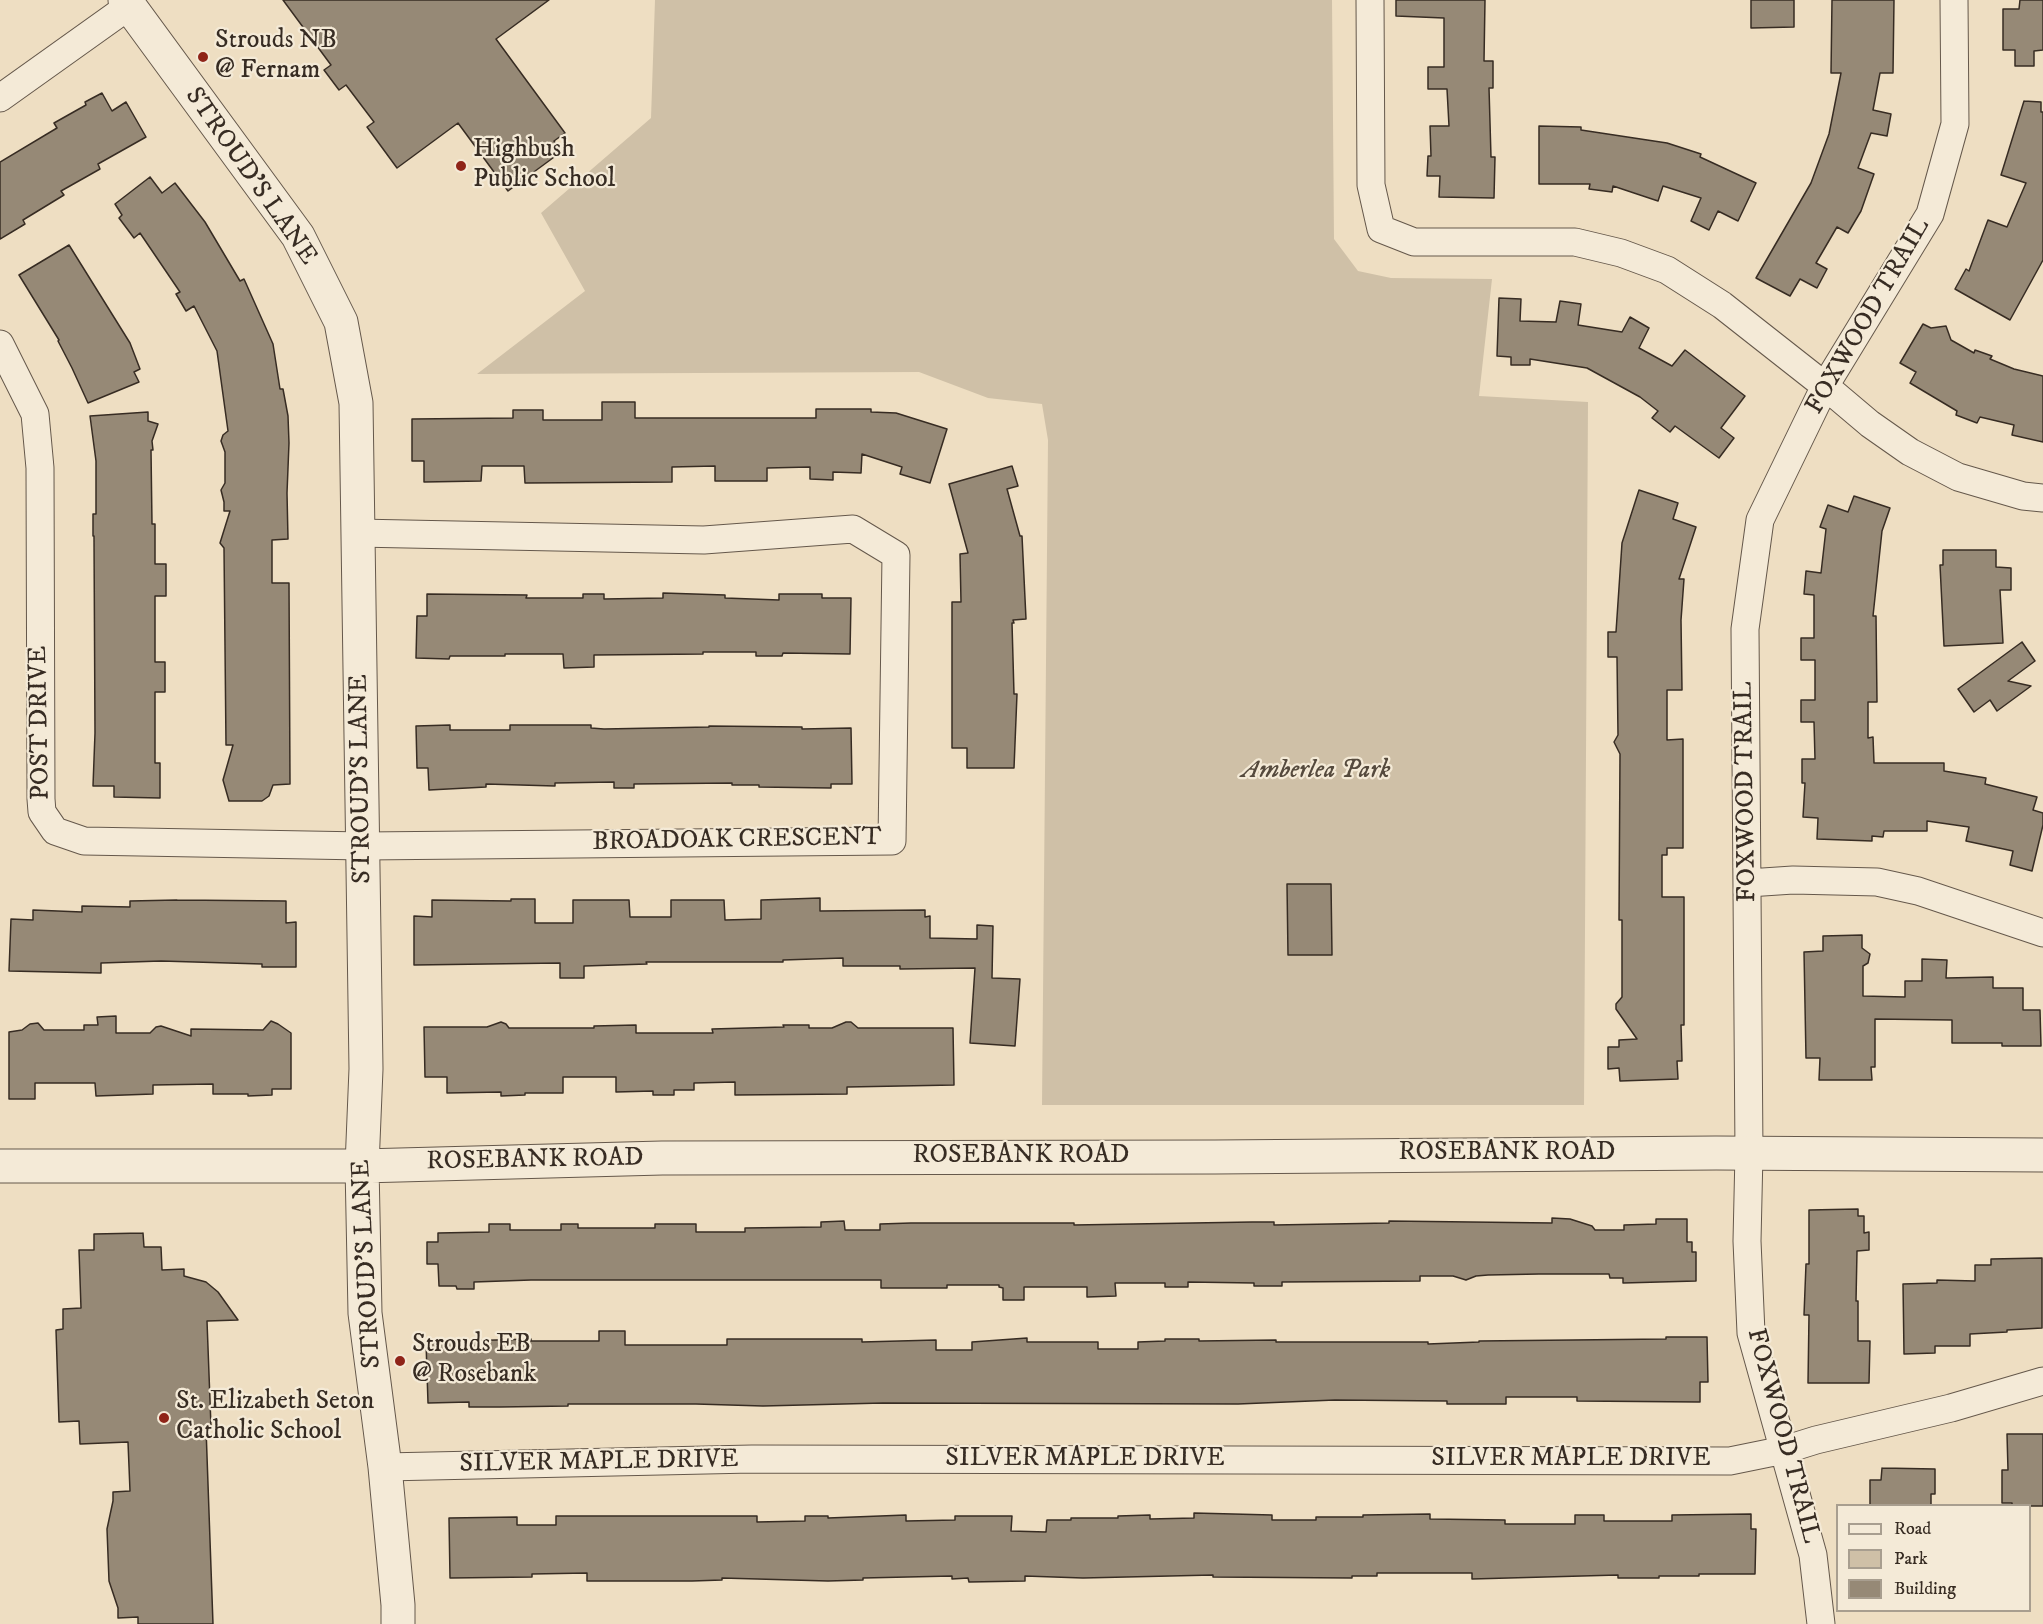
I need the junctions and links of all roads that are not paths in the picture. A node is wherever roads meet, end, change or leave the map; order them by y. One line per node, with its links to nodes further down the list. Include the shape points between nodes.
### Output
1 (1370, 0): 6 (street, via 1371,185 1381,229 1414,242 1575,242 1622,253 1667,270 1722,305)
2 (1954, 0): 6 (street, FOXWOOD TRAIL, via 1955,124 1929,214)
3 (127, 3): 4 (street); 8 (street, STROUD'S LANE, via 298,236 341,322 356,403)
4 (0, 98)
5 (0, 344): 9 (street, POST DRIVE, via 35,414 40,468 41,799 42,813 55,831 84,841)
6 (1826, 386): 7 (street, via 1910,452 1958,477); 10 (street, FOXWOOD TRAIL, via 1760,520 1745,630)
7 (2043, 498)
8 (357, 533): 9 (street, STROUD'S LANE); 9 (street, BROADOAK CRESCENT, via 704,540 853,530 896,555 892,842)
9 (364, 846): 15 (street, STROUD'S LANE, via 366,1069)
10 (1748, 883): 11 (street, via 1877,882 1918,891); 12 (street, FOXWOOD TRAIL)
11 (2043, 933)
12 (1749, 1153): 13 (street, ROSEBANK ROAD); 15 (street, ROSEBANK ROAD, via 662,1158); 17 (street, FOXWOOD TRAIL, via 1747,1241 1752,1333)
13 (2043, 1155)
14 (0, 1166): 15 (street, ROSEBANK ROAD)
15 (362, 1166): 18 (street, STROUD'S LANE, via 365,1313)
16 (2043, 1381): 17 (street, SILVER MAPLE DRIVE)
17 (1784, 1450): 18 (street, SILVER MAPLE DRIVE, via 1730,1461 752,1460); 20 (street, FOXWOOD TRAIL, via 1813,1555)
18 (385, 1467): 19 (street, STROUD'S LANE)
19 (398, 1624)
20 (1821, 1624)

